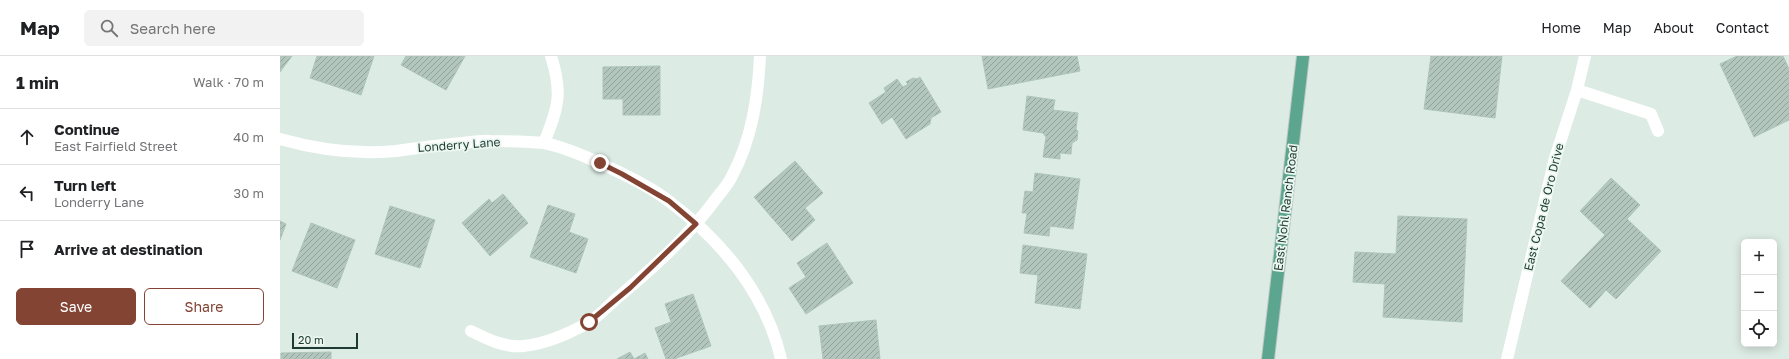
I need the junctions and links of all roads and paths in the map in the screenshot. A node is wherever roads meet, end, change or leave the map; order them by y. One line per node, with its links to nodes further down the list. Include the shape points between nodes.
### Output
1 (551, 56): 8 (street, via 559,94)
2 (760, 56): 9 (street, via 758,90 750,131 742,154 732,177)
3 (1304, 56): 12 (main road, East Nohl Ranch Road)
4 (1585, 56): 5 (street, East Copa de Oro Drive)
5 (1577, 90): 6 (street, via 1651,114); 13 (street, East Copa de Oro Drive, via 1555,158)
6 (1658, 131)
7 (280, 139): 8 (street, Londerry Lane, via 309,148 350,153 395,151 488,140)
8 (544, 144): 9 (street, Londerry Lane, via 576,153 622,174 669,201)
9 (696, 224): 10 (street, via 630,288 589,322 554,339 521,347 496,343); 11 (street, Londerry Lane, via 744,275 770,324)
10 (471, 331)
11 (781, 359)
12 (1268, 359)
13 (1507, 359)

